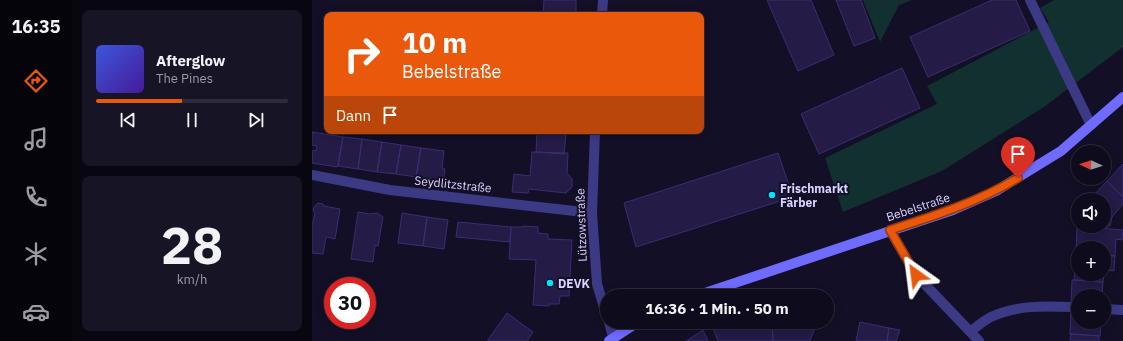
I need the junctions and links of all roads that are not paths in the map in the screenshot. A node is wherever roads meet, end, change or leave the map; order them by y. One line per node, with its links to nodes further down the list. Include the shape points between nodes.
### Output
1 (603, 0): 3 (street)
2 (1030, 0): 5 (street)
3 (602, 12)
4 (1123, 97): 5 (main road, Bebelstraße)
5 (1091, 125): 9 (main road, Bebelstraße, via 1051,158 996,191 953,210)
6 (595, 134): 8 (street, Lützowstraße)
7 (312, 175): 8 (street, Seydlitzstraße, via 390,190)
8 (592, 213): 11 (street, Lützowstraße, via 597,284)
9 (890, 230): 10 (main road, Bebelstraße); 17 (street, via 916,275)
10 (717, 289)
11 (600, 294)
12 (1071, 307): 17 (street, via 1020,307 990,317)
13 (1111, 309): 14 (street)
14 (1123, 310)
15 (609, 329): 18 (street)
16 (627, 329): 18 (main road)
17 (971, 331): 19 (street)
18 (611, 339)
19 (979, 341)

